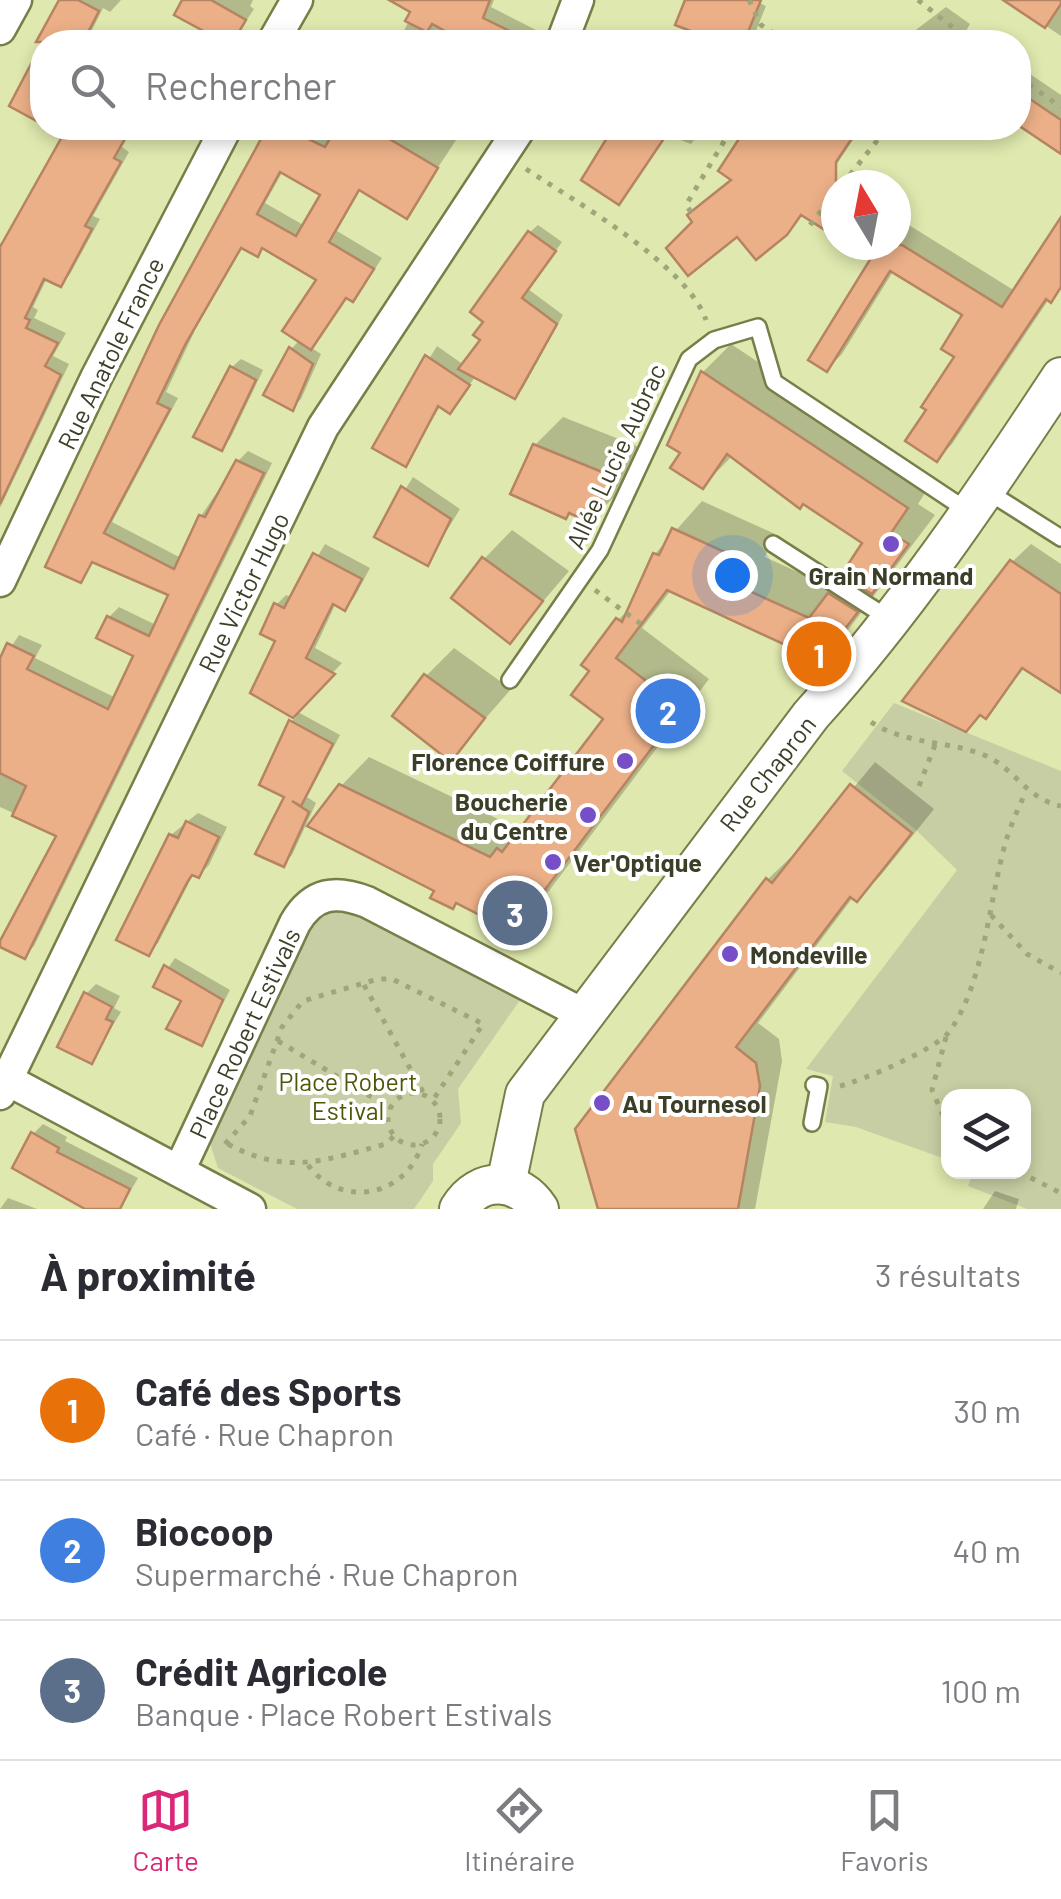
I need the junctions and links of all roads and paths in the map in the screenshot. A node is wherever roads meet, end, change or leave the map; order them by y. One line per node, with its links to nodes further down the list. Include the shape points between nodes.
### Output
1 (16, 0): 6 (street)
2 (297, 0): 7 (street)
3 (578, 0): 8 (street)
4 (748, 0): 9 (path)
5 (918, 0): 10 (path)
6 (0, 29)
7 (280, 30)
8 (567, 30)
9 (768, 30)
10 (956, 30)
11 (1031, 85): 12 (path)
12 (1061, 107)
13 (220, 140): 27 (street, Rue Anatole France)
14 (512, 140): 17 (street, Rue Victor Hugo)
15 (725, 140): 20 (path, via 686,205)
16 (878, 140): 18 (path)
17 (502, 154): 22 (path, via 634,241 700,301); 43 (street, Rue Victor Hugo, via 323,428)
18 (854, 170)
19 (821, 211): 21 (path)
20 (691, 212)
21 (810, 225)
22 (714, 340): 24 (lane, via 758,327 774,382); 31 (lane, Allée Lucie Aubrac, via 689,358 600,550)
23 (1061, 377): 24 (street, Rue Chapron)
24 (979, 502): 25 (lane); 29 (street, Rue Chapron)
25 (1061, 538)
26 (774, 544): 29 (lane)
27 (0, 581)
28 (607, 599): 30 (path)
29 (891, 620): 40 (street, Rue Chapron)
30 (641, 624)
31 (510, 680)
32 (872, 722): 33 (path)
33 (935, 745): 34 (path); 35 (path, via 987,756)
34 (920, 786)
35 (1026, 791): 36 (path); 37 (path, via 1006,839)
36 (1061, 806)
37 (991, 915): 38 (path, via 1027,954); 41 (path)
38 (1061, 973)
39 (364, 985): 42 (path, via 303,1001); 45 (path); 46 (path, via 378,978 409,984 483,1024)
40 (585, 1015): 53 (street, Place Robert Estivals, via 350,896 318,898 295,922); 55 (street, Rue Chapron, via 525,1094)
41 (948, 1034): 44 (path, via 869,1077); 48 (path, via 932,1090)
42 (278, 1041): 47 (path); 52 (path, via 261,1096 228,1144 252,1157)
43 (2, 1083): 53 (street)
44 (817, 1086): 49 (lane)
45 (424, 1094): 46 (path); 47 (path, via 404,1094)
46 (433, 1100): 51 (path, via 440,1121)
47 (390, 1108): 50 (path)
48 (941, 1111)
49 (812, 1123)
50 (394, 1136): 51 (path); 52 (path, via 386,1144)
51 (422, 1144): 52 (path, via 408,1171 384,1191 340,1193)
52 (308, 1165)
53 (178, 1171): 57 (street)
54 (1031, 1178): 56 (path)
55 (506, 1184): 58 (street, via 476,1190); 59 (street, via 531,1196)
56 (1061, 1193)
57 (250, 1209)
58 (460, 1209)
59 (540, 1209)

